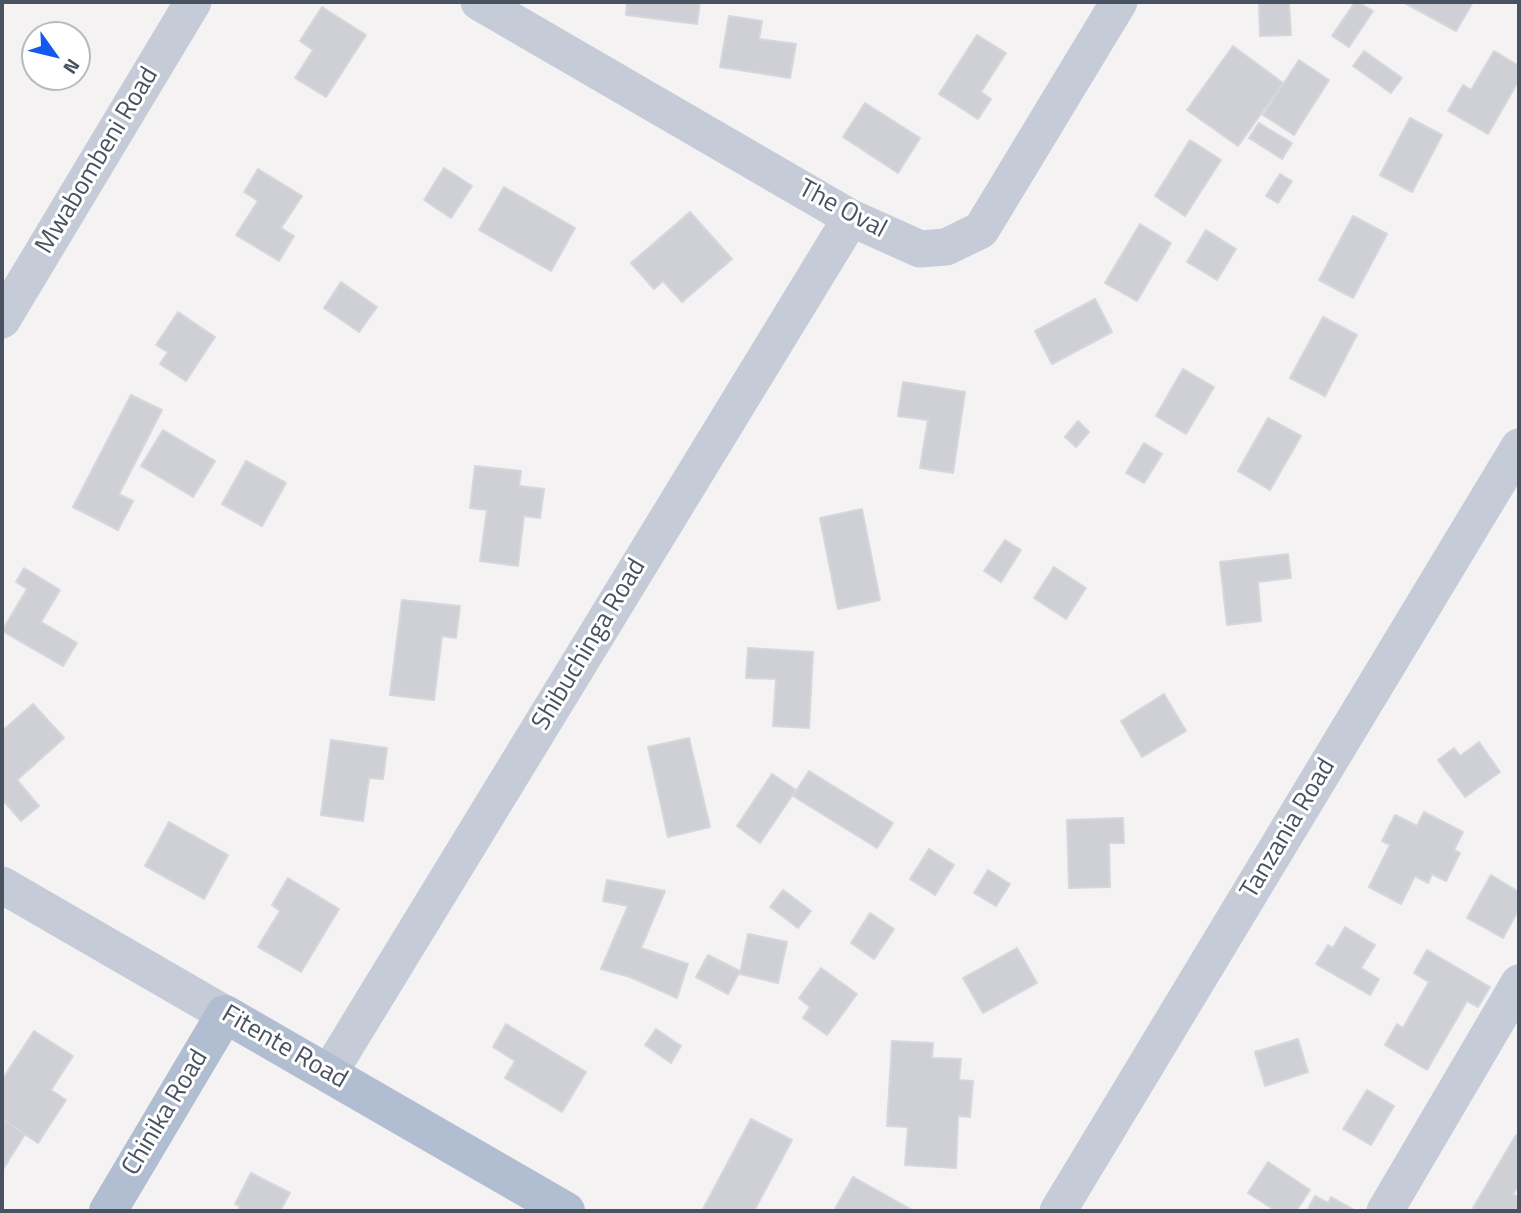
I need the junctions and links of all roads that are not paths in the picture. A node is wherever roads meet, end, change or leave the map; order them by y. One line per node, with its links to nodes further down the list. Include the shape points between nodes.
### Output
1 (193, 2): 5 (street, Mwabombeni Road)
2 (479, 2): 4 (street, The Oval)
3 (1119, 2): 4 (street, The Oval, via 981,230 946,247 920,248)
4 (851, 218): 10 (street, Shibuchinga Road)
5 (2, 320)
6 (1519, 447): 13 (street, Tanzania Road)
7 (2, 885): 9 (street, Fitente Road)
8 (1519, 983): 14 (street)
9 (225, 1014): 10 (main road, Fitente Road); 11 (main road, Chinika Road)
10 (329, 1073): 12 (main road, Fitente Road)
11 (107, 1211)
12 (566, 1211)
13 (1058, 1211)
14 (1385, 1211)

